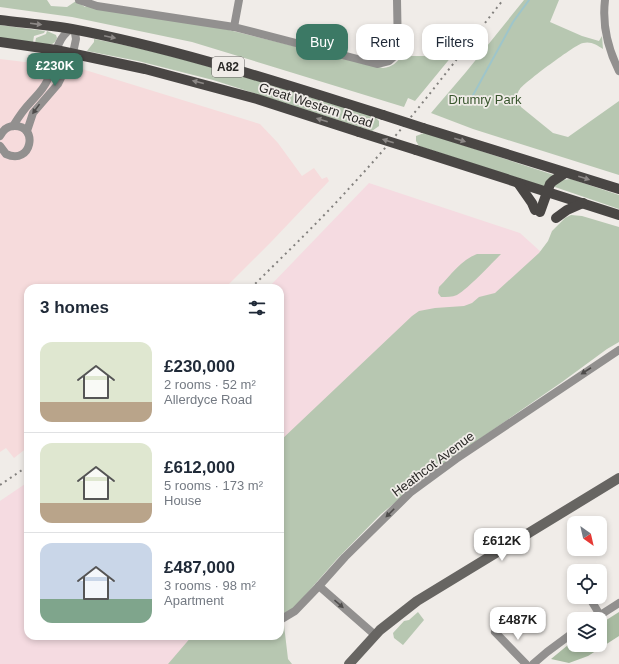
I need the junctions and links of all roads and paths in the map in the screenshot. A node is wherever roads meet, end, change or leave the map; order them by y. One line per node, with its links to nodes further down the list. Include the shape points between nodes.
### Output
1 (80, 0): 6 (street, via 97,6)
2 (239, 0): 6 (street)
3 (397, 0): 6 (street, via 398,53 389,62 378,64)
4 (605, 0): 11 (street, via 606,34)
5 (0, 20): 7 (main road, Great Western Road / A82, one-way to 7)
6 (234, 27)
7 (71, 29): 9 (street, via 63,36); 10 (street, via 76,39); 16 (main road, Great Western Road / A82, one-way to 16, bridge, via 186,56)
8 (0, 42): 9 (main road, Great Western Road / A82)
9 (56, 50): 10 (main road, Great Western Road / A82); 12 (street, via 47,82)
10 (73, 53): 13 (street, one-way to 13, via 58,84 33,113); 17 (main road, Great Western Road / A82, one-way to 10, bridge, via 214,86)
11 (619, 71)
12 (13, 126): 13 (street, via 21,127); 14 (street, via 9,126)
13 (27, 132): 15 (street, via 30,146 21,155 10,156 3,152)
14 (1, 133)
15 (0, 146)
16 (565, 172): 18 (main road, Great Western Road / A82, one-way to 18); 19 (main road, via 553,180)
17 (518, 183): 19 (main road, Great Western Road / A82); 19 (main road, via 537,211)
18 (619, 189)
19 (547, 192): 20 (main road, Great Western Road / A82)
20 (583, 203): 21 (main road, Great Western Road / A82); 22 (main road)
21 (619, 215)
22 (556, 218)
23 (619, 350): 25 (street, Heathcot Avenue, one-way to 25, via 411,492)
24 (619, 478): 30 (street, via 417,601)
25 (319, 586): 28 (street, Heathcot Avenue, via 295,611); 30 (street, one-way to 30)
26 (619, 604): 27 (street)
27 (605, 612)
28 (284, 618)
29 (495, 632): 33 (street)
30 (375, 635): 32 (street)
31 (567, 637): 34 (street)
32 (350, 664)
33 (526, 664)
34 (533, 664)

